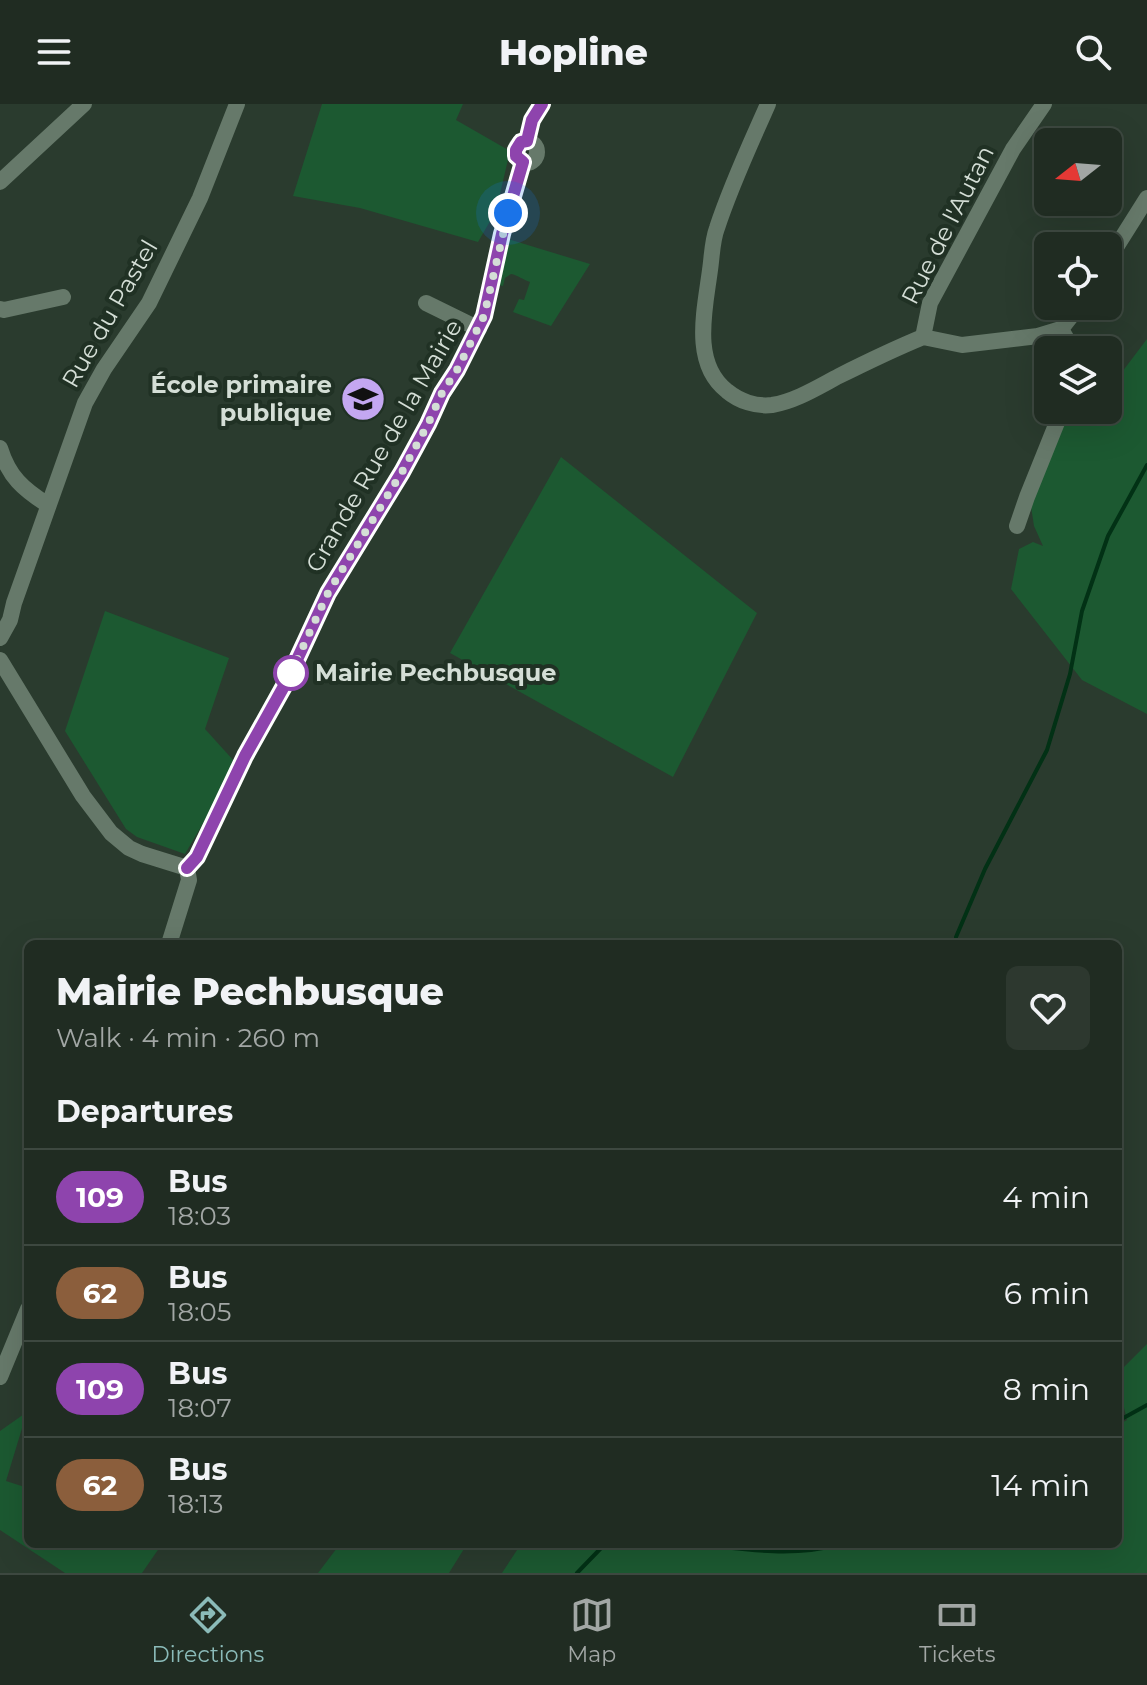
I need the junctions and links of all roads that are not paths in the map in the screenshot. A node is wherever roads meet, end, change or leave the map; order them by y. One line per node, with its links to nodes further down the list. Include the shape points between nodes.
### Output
1 (84, 104): 6 (street)
2 (237, 104): 19 (street, Rue du Pastel, via 200,198 149,303 85,403)
3 (542, 104): 13 (street, Grande Rue de la Mairie, via 527,141 537,154 523,162)
4 (768, 104): 16 (street, Rue de l'Autan, via 715,231 703,345 720,386 735,398 770,405 794,399)
5 (1044, 104): 16 (street, Rue de l'Autan, via 1013,149 930,303)
6 (0, 182)
7 (1147, 198): 8 (street)
8 (1122, 238)
9 (63, 297): 11 (street)
10 (426, 303): 13 (street)
11 (0, 309)
12 (1068, 320): 14 (street)
13 (479, 329): 25 (street, Grande Rue de la Mairie, via 402,472 328,593)
14 (1061, 329): 15 (street); 16 (street, via 962,345)
15 (1065, 336)
16 (923, 337)
17 (1056, 424): 20 (street)
18 (0, 448): 19 (street, via 12,475)
19 (48, 505): 21 (street, Rue du Pastel)
20 (1017, 526)
21 (14, 603): 22 (street); 23 (street, Rue du Pastel)
22 (0, 613)
23 (0, 638)
24 (0, 660): 25 (street, via 111,833 142,854)
25 (187, 868): 26 (street, via 189,880)
26 (170, 940)
27 (24, 1319): 28 (street)
28 (0, 1377)

